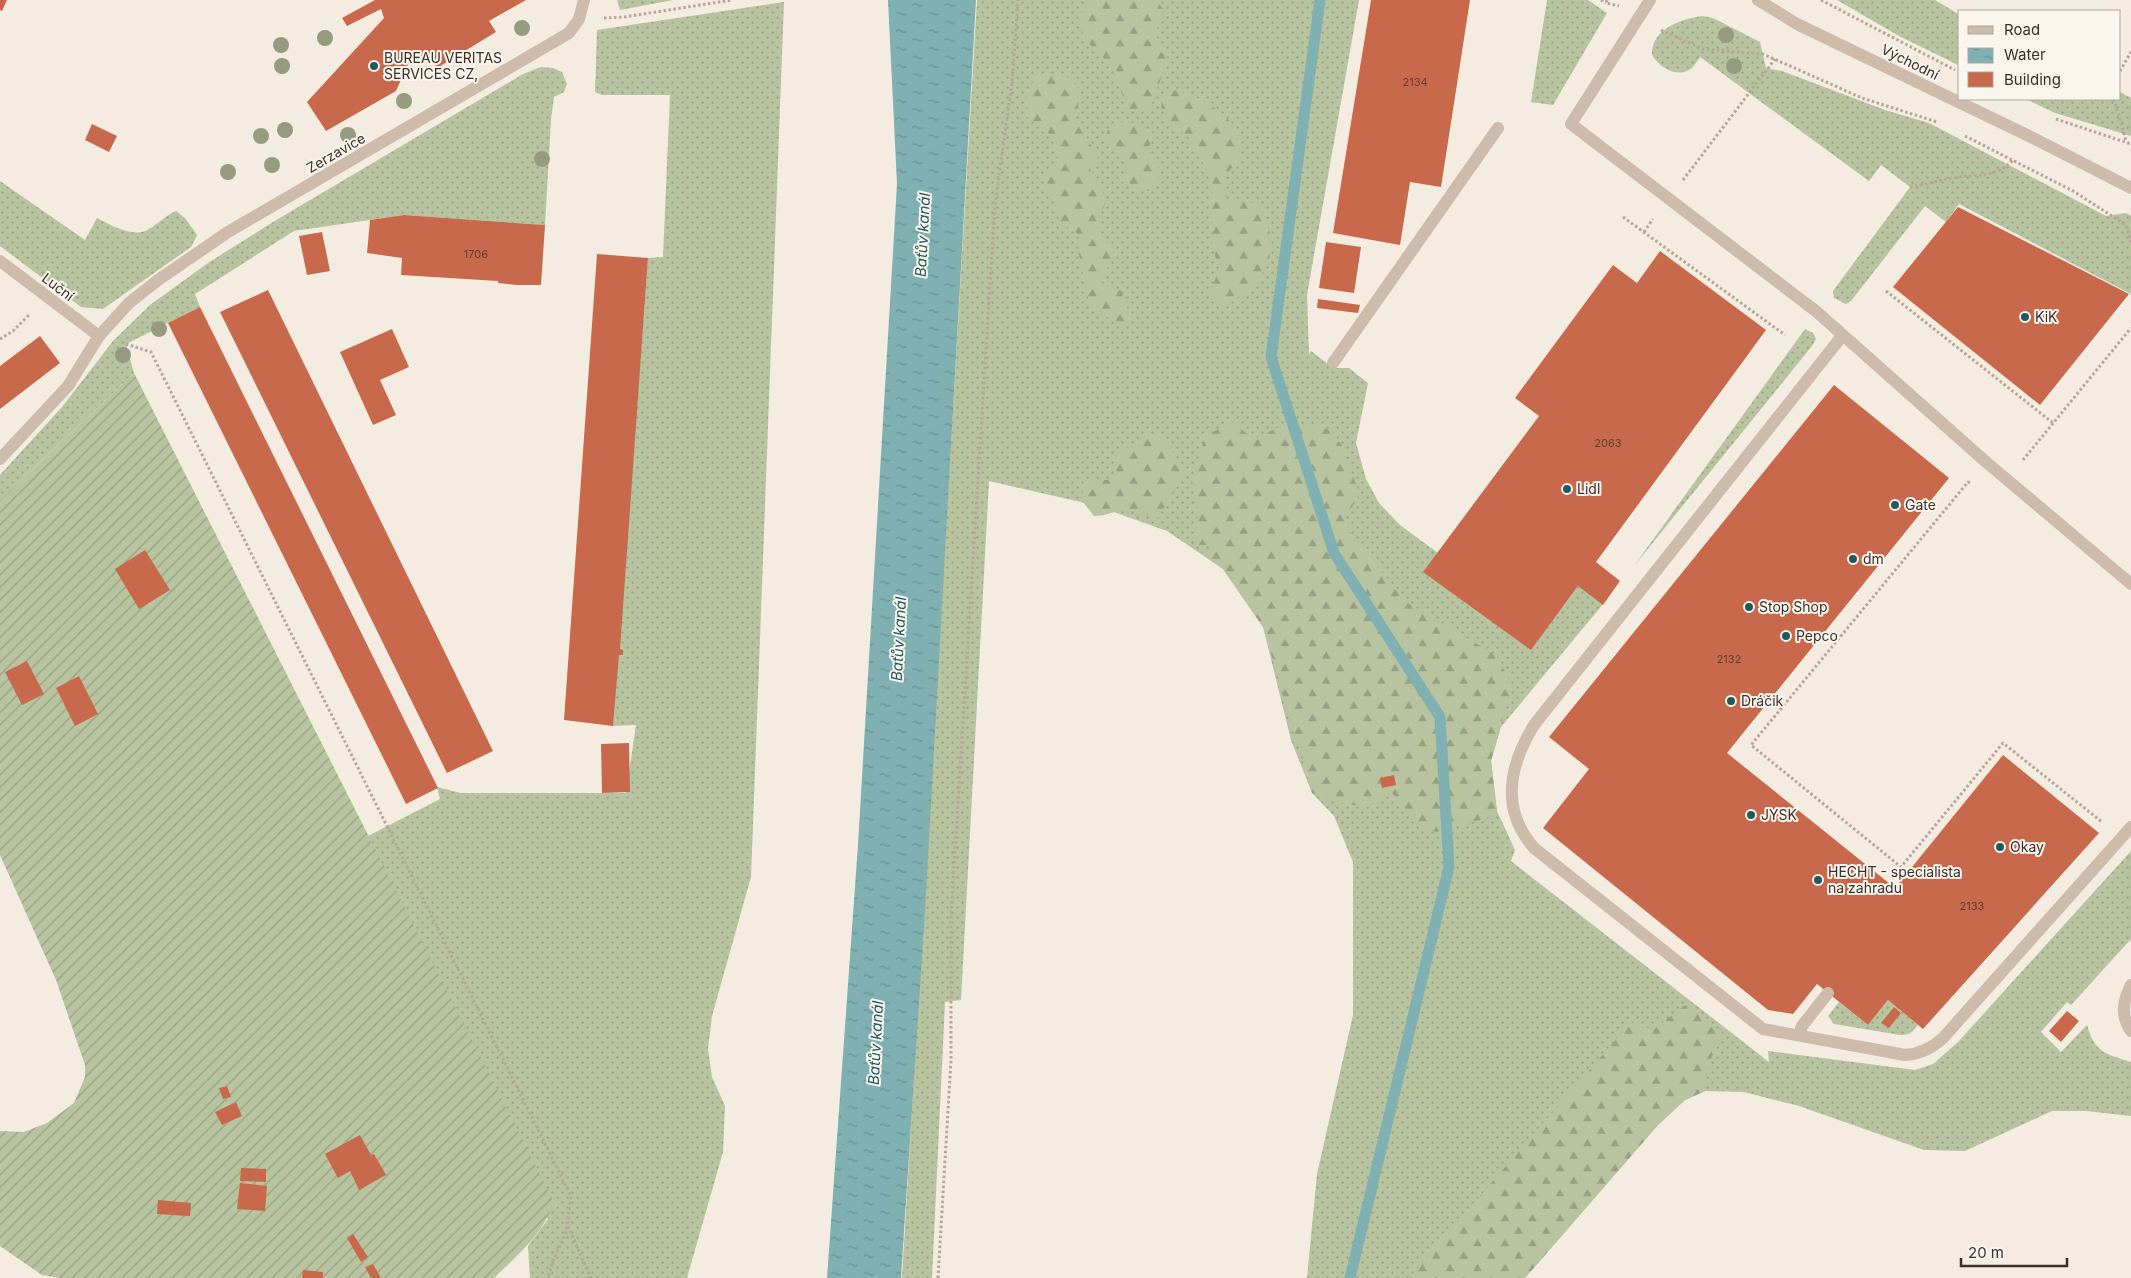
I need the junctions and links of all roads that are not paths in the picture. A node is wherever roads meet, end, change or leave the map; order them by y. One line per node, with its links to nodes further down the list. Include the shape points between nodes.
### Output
1 (584, 0): 7 (street, Zerzavice, via 579,19 569,33 228,232 129,303)
2 (1650, 0): 8 (street, via 1570,124 1807,304)
3 (1758, 0): 5 (street, Východní, via 1797,24)
4 (1498, 128): 9 (street)
5 (2131, 188)
6 (0, 262): 7 (street, Luční)
7 (99, 336): 10 (street, Zerzavice, via 68,386)
8 (1842, 336): 11 (street); 16 (street, via 1534,725 1523,742 1511,779 1516,819 1534,848 1763,1029)
9 (1333, 363)
10 (0, 458)
11 (2131, 584)
12 (2131, 827): 16 (street, via 1936,1045 1905,1055)
13 (2131, 985): 15 (street, via 2123,1000 2125,1022)
14 (1828, 993): 16 (street, via 1802,1026)
15 (2131, 1031)
16 (1799, 1035)

